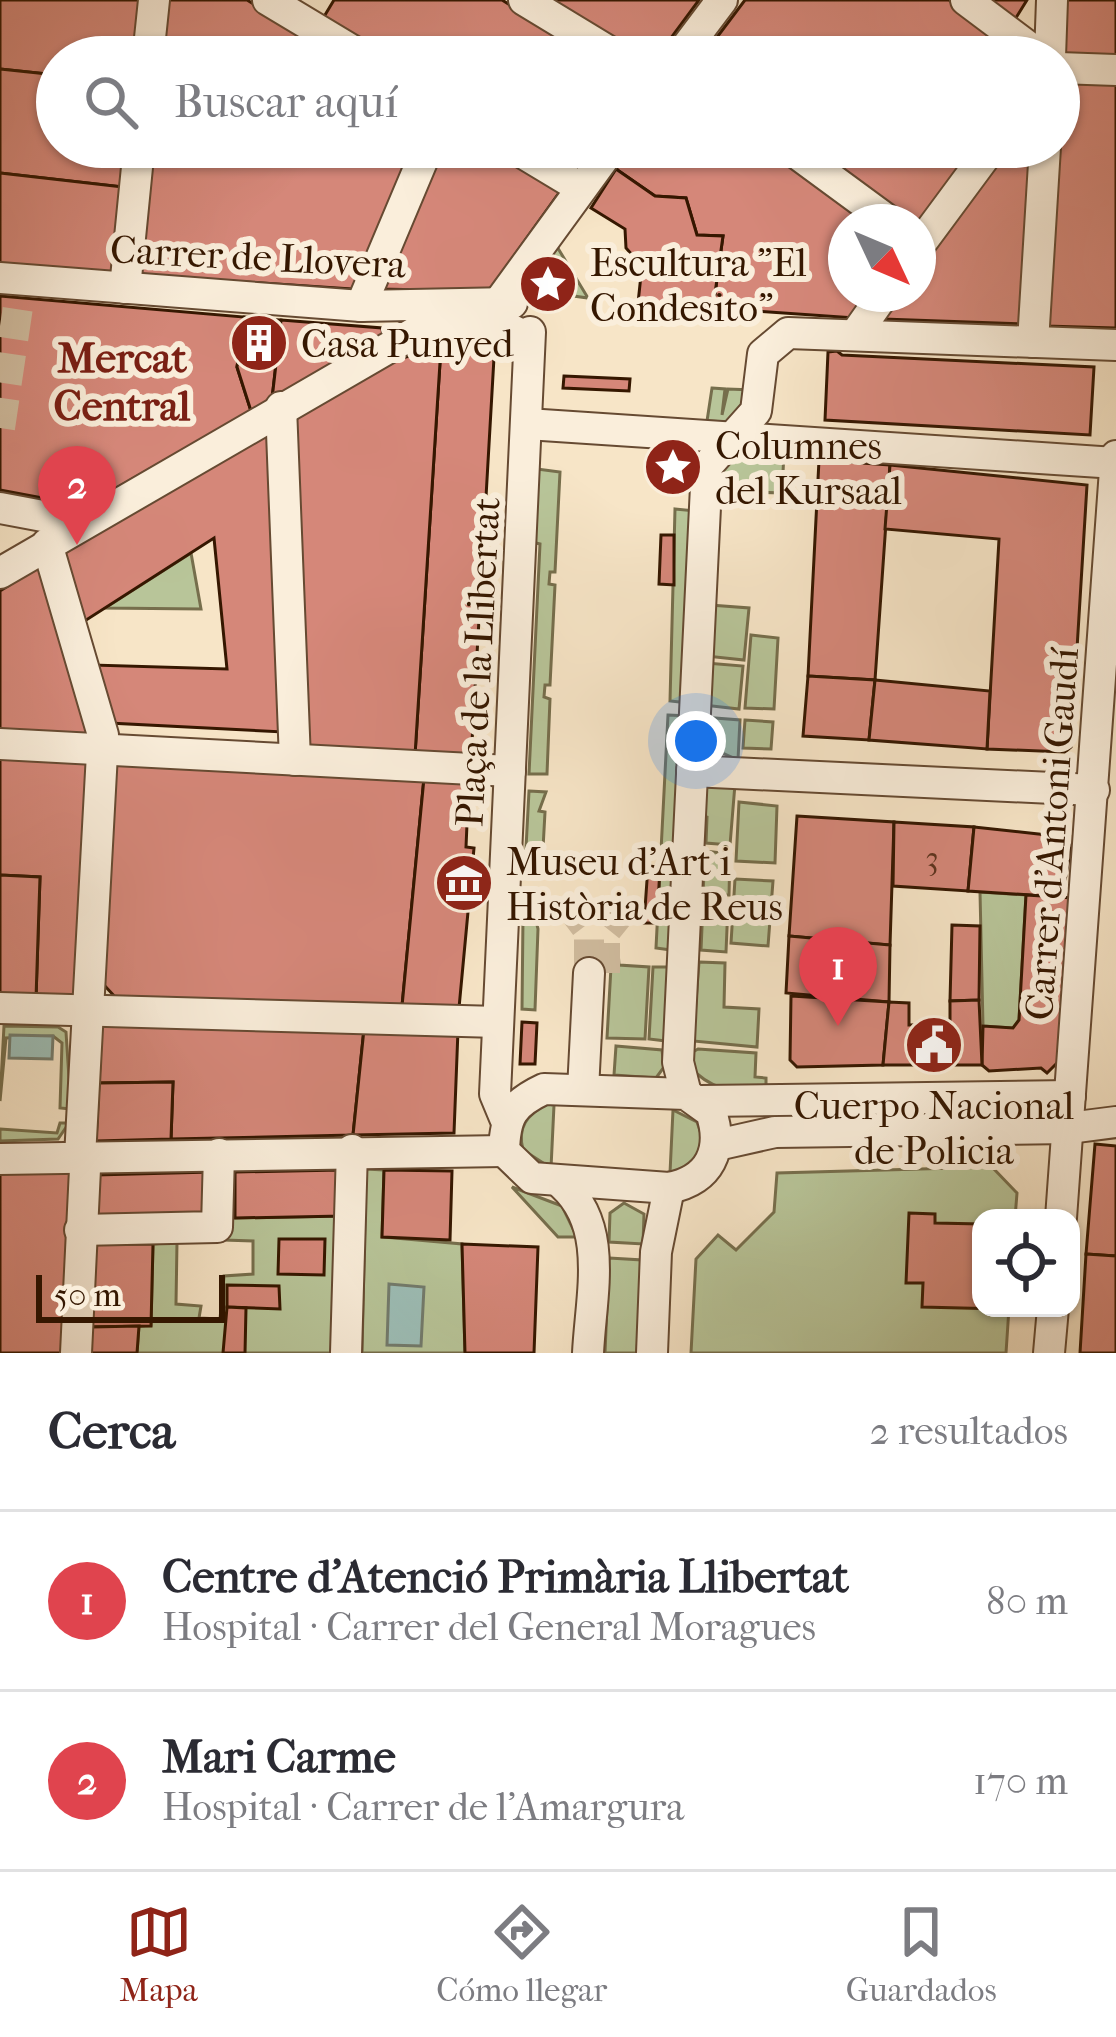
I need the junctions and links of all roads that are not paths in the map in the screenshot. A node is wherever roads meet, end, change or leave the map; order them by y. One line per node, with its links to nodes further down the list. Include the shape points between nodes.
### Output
1 (154, 0): 8 (street)
2 (268, 0): 7 (street)
3 (524, 0): 10 (street)
4 (722, 0): 11 (street)
5 (966, 0): 12 (street)
6 (1052, 0): 13 (street)
7 (315, 12): 9 (street)
8 (150, 36)
9 (341, 36)
10 (583, 36)
11 (695, 36)
12 (1017, 36)
13 (1048, 36)
14 (1080, 69): 15 (street)
15 (1116, 70)
16 (138, 168): 27 (street)
17 (419, 168): 28 (street)
18 (548, 168): 23 (street)
19 (596, 168): 23 (street)
20 (817, 168): 24 (street)
21 (976, 168): 25 (street)
22 (1044, 168): 32 (street)
23 (581, 188): 29 (street)
24 (866, 204)
25 (936, 221)
26 (0, 278): 27 (street, Carrer de Llovera)
27 (125, 288): 28 (street, Carrer de Llovera)
28 (361, 306): 29 (street, Carrer de Llovera)
29 (499, 308): 34 (street, via 421,329); 35 (street, Plaça de la Llibertat, via 529,335)
30 (871, 312): 31 (street)
31 (855, 335): 32 (street); 36 (street, via 788,334 763,354 756,411)
32 (1033, 342): 33 (street)
33 (1116, 346)
34 (280, 407): 40 (street); 44 (street)
35 (527, 424): 36 (street); 45 (street, Plaça de la Llibertat)
36 (728, 439): 37 (street); 46 (street, via 707,466)
37 (1116, 459): 47 (street, Carrer d'Antoni Gaudí)
38 (0, 508): 40 (street)
39 (0, 521): 40 (street)
40 (63, 535): 41 (street); 43 (street)
41 (0, 573)
42 (0, 744): 43 (street)
43 (103, 749): 44 (street); 50 (street)
44 (295, 760): 45 (street)
45 (510, 771): 51 (street, Plaça de la Llibertat)
46 (692, 771): 47 (street); 54 (street, via 678,1062)
47 (1102, 776): 53 (street, Carrer d'Antoni Gaudí)
48 (597, 973): 52 (street)
49 (0, 1008): 50 (street)
50 (92, 1010): 51 (street); 62 (street)
51 (499, 1022): 55 (street, Plaça de la Llibertat, via 495,1094)
52 (591, 1090): 54 (street); 55 (street, via 544,1089)
53 (1070, 1096): 54 (street); 57 (street, Carrer d'Antoni Gaudí)
54 (694, 1097): 58 (street, via 711,1112)
55 (505, 1118): 60 (street, Plaça de la Llibertat)
56 (1116, 1122): 57 (street)
57 (1069, 1129): 58 (street, via 775,1132); 66 (street, Carrer d'Antoni Gaudí)
58 (717, 1145): 65 (street, via 704,1173)
59 (352, 1150): 60 (street); 61 (street); 70 (street)
60 (504, 1150): 64 (street, via 532,1178)
61 (219, 1154): 62 (street); 67 (street, via 217,1227)
62 (80, 1157): 63 (street); 67 (street)
63 (0, 1159)
64 (562, 1185): 65 (street); 71 (street, via 592,1225)
65 (669, 1188): 72 (street, via 656,1252)
66 (1062, 1209)
67 (80, 1230): 69 (street)
68 (1052, 1317): 73 (street)
69 (76, 1353)
70 (346, 1353)
71 (588, 1353)
72 (652, 1353)
73 (1049, 1353)

